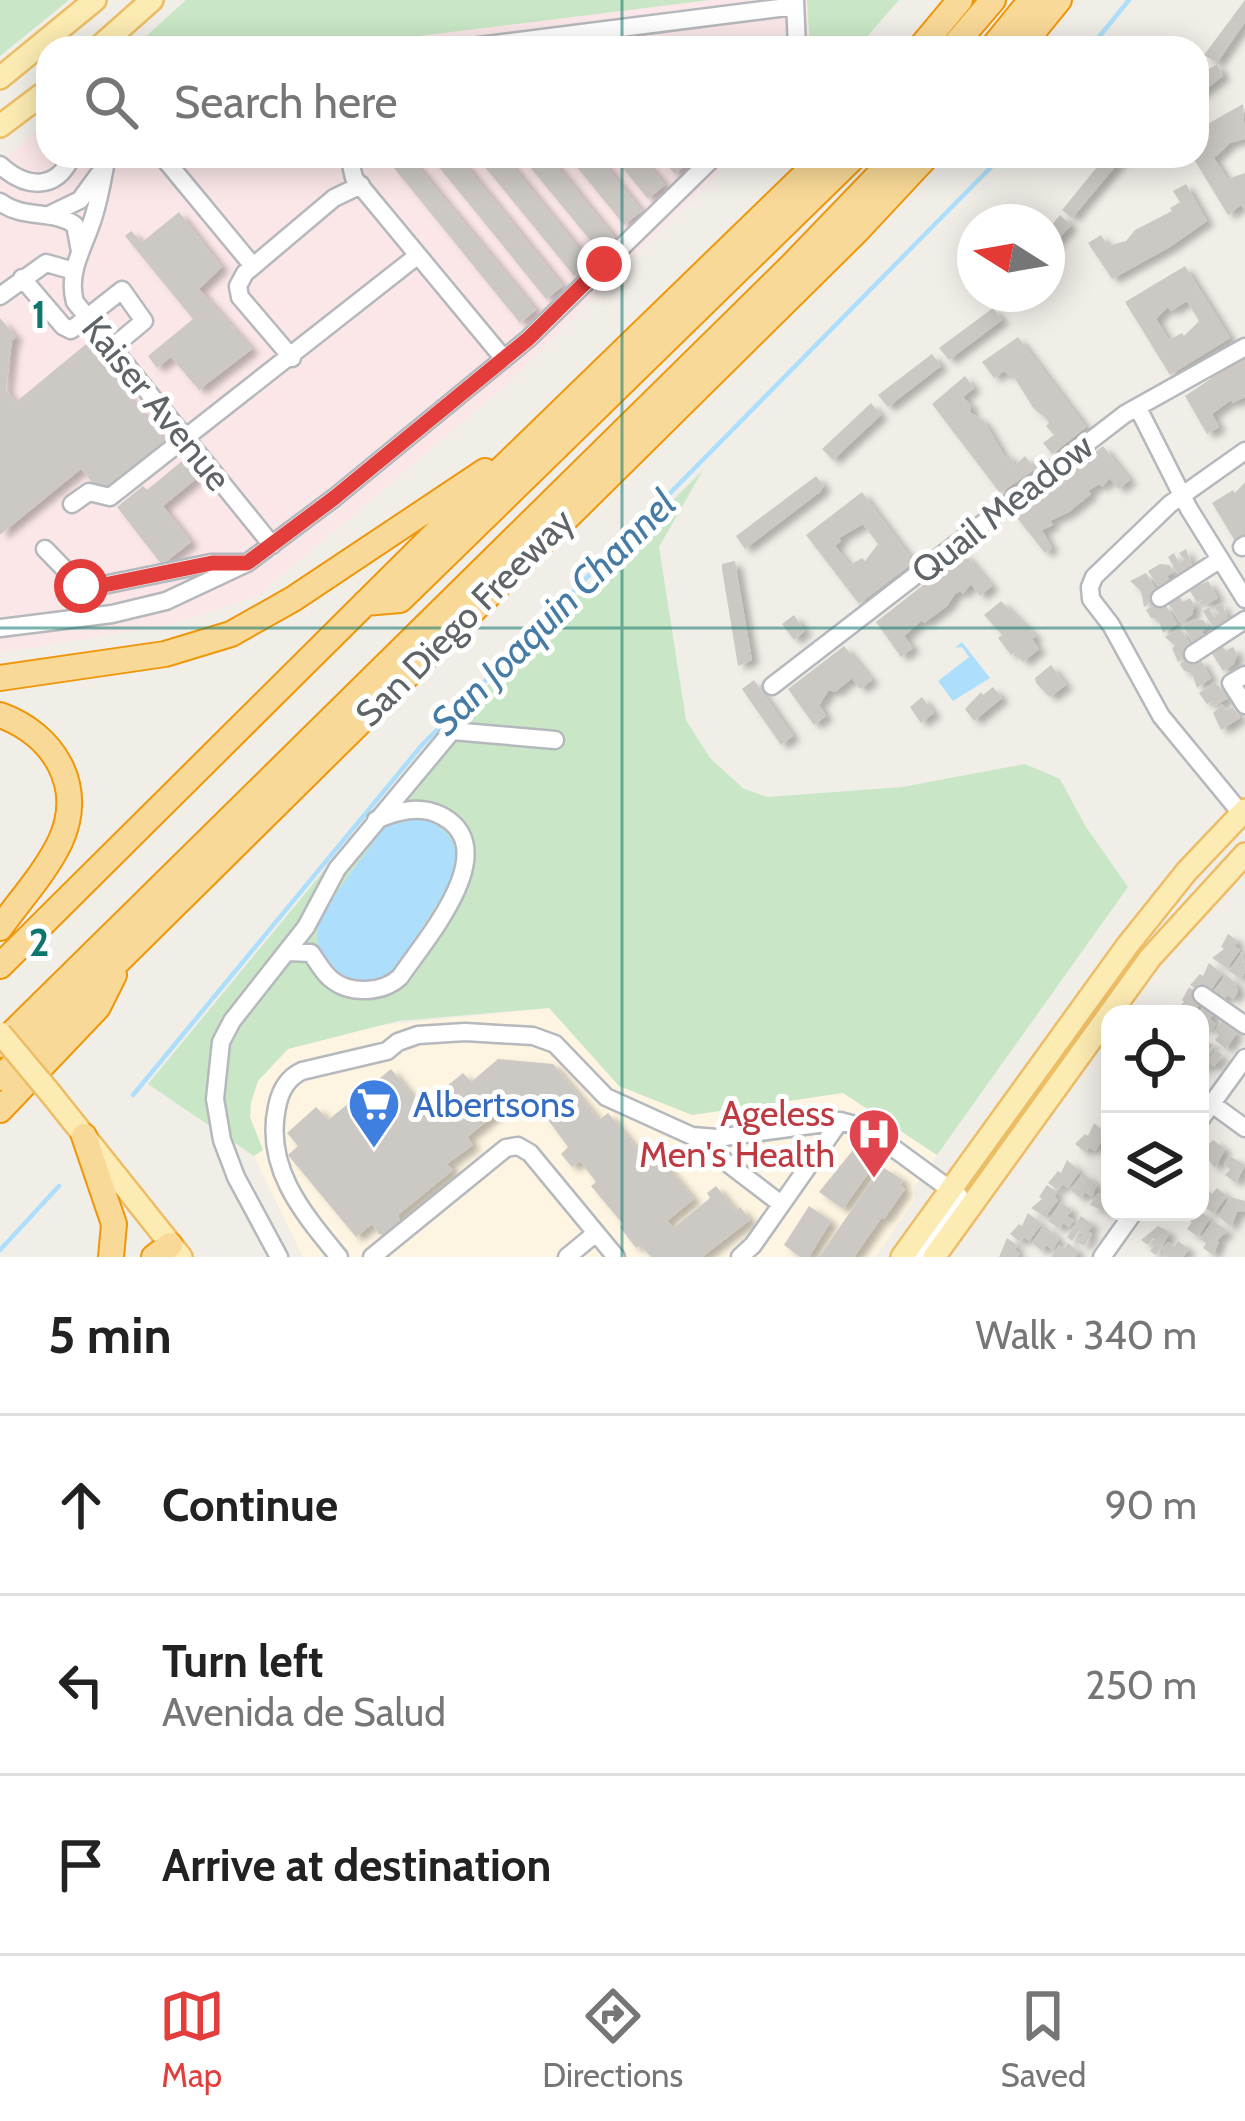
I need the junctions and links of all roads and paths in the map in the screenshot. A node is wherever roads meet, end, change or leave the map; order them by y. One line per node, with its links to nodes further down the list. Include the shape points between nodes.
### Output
1 (95, 0): 8 (main road)
2 (152, 0): 9 (main road)
3 (961, 0): 12 (highway)
4 (993, 0): 13 (highway)
5 (1031, 0): 14 (highway)
6 (1059, 0): 15 (highway)
7 (795, 3): 10 (street); 11 (street)
8 (51, 36)
9 (112, 36)
10 (552, 36)
11 (796, 36)
12 (930, 36)
13 (962, 36)
14 (1002, 36)
15 (1030, 36)
16 (36, 48): 17 (main road)
17 (0, 78)
18 (36, 99): 19 (main road)
19 (0, 126)
20 (0, 165): 21 (street, via 26,184)
21 (66, 168)
22 (100, 168): 35 (street, Kaiser Avenue, via 80,200)
23 (104, 168): 36 (street, Kaiser Avenue)
24 (172, 168): 38 (street)
25 (341, 168): 33 (street)
26 (351, 168): 32 (street)
27 (702, 168): 46 (street)
28 (812, 168): 49 (highway)
29 (842, 168): 59 (highway, via 400,600)
30 (885, 168): 79 (highway, San Diego Freeway)
31 (916, 168): 73 (highway, San Diego Freeway)
32 (361, 185): 33 (street); 37 (street)
33 (334, 198): 38 (street)
34 (0, 202): 35 (street)
35 (48, 215): 36 (street, via 75,225)
36 (80, 251): 39 (street, Kaiser Avenue)
37 (417, 256): 45 (street); 46 (street)
38 (253, 266): 45 (street, via 238,286 240,297)
39 (74, 271): 40 (street, via 46,263); 42 (street, Kaiser Avenue, via 73,296)
40 (22, 278): 41 (street); 42 (street, via 63,326)
41 (0, 296)
42 (87, 317): 43 (street, Kaiser Avenue); 43 (street, via 122,290 144,321)
43 (114, 346): 48 (street, Kaiser Avenue)
44 (1245, 347): 47 (street, Quail Meadow)
45 (292, 358): 48 (street)
46 (504, 358): 53 (street)
47 (1138, 408): 51 (street); 65 (street, Quail Meadow)
48 (187, 438): 52 (street, via 110,497 88,492); 53 (street, Kaiser Avenue)
49 (529, 443): 59 (highway); 64 (highway, via 231,634 165,654)
50 (1245, 451): 51 (street)
51 (1183, 494): 55 (street); 69 (street, via 1094,577 1091,599 1161,716)
52 (73, 503)
53 (272, 545): 56 (street)
54 (45, 549): 56 (street, via 88,588)
55 (1219, 560): 57 (street); 58 (street)
56 (247, 563): 61 (street, via 166,601)
57 (1160, 598)
58 (1245, 599)
59 (365, 603): 75 (highway)
60 (1245, 620): 62 (street)
61 (0, 628)
62 (1193, 654)
63 (1245, 674): 66 (street, via 1231,683)
64 (0, 678)
65 (772, 686)
66 (1245, 705)
67 (0, 715): 72 (highway, via 36,733 57,757 69,804 51,858)
68 (555, 740): 70 (street, via 452,731)
69 (1244, 814): 89 (main road, via 1139,930)
70 (376, 820): 74 (street); 74 (street, via 423,809 449,820 465,850 462,882 400,977 389,987 349,988 330,979 320,950)
71 (1245, 854): 103 (main road, via 1150,958)
72 (0, 928)
73 (128, 950): 81 (highway, San Diego Freeway); 83 (highway, via 98,1007)
74 (288, 952): 95 (street, via 226,1031 215,1073 222,1140)
75 (0, 966)
76 (1202, 995): 77 (street)
77 (1245, 1025)
78 (0, 1033): 87 (main road, bridge)
79 (0, 1045)
80 (1245, 1058): 82 (street)
81 (0, 1078)
82 (1212, 1104): 84 (street); 86 (street)
83 (0, 1110)
84 (1205, 1113)
85 (840, 1120): 88 (street); 89 (street, via 866,1128); 90 (street)
86 (1245, 1128)
87 (84, 1136): 93 (main road); 94 (highway, via 114,1224)
88 (692, 1136): 90 (street); 96 (street, via 606,1097 555,1044 533,1036 418,1035 387,1051 313,1066 291,1076 280,1094 276,1159)
89 (952, 1190): 101 (main road); 102 (street, via 959,1200)
90 (781, 1204): 100 (street)
91 (1128, 1221): 104 (street)
92 (596, 1233): 97 (street, via 518,1146); 98 (street); 99 (street)
93 (169, 1253)
94 (111, 1257)
95 (279, 1257)
96 (340, 1257)
97 (372, 1257)
98 (567, 1257)
99 (616, 1257)
100 (740, 1257)
101 (902, 1257)
102 (922, 1257)
103 (934, 1257)
104 (1102, 1257)

